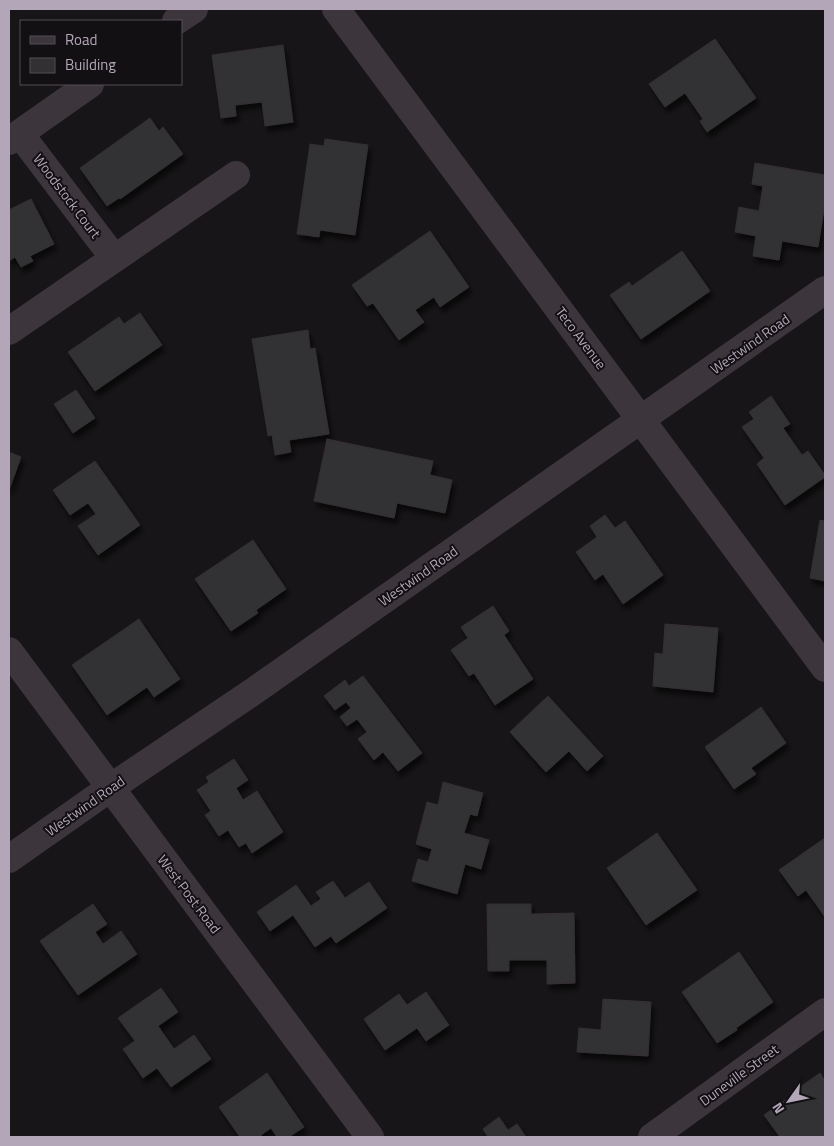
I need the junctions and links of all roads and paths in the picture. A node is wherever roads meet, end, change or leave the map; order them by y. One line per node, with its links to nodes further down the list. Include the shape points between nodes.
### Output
1 (194, 9): 3 (street)
2 (336, 9): 10 (street, Teco Avenue)
3 (178, 20)
4 (89, 85): 5 (street)
5 (14, 138): 7 (street, Woodstock Court)
6 (236, 176): 7 (street)
7 (114, 258): 9 (street)
8 (825, 290): 10 (street, Westwind Road)
9 (9, 331)
10 (641, 419): 12 (street, Teco Avenue); 13 (street, Westwind Road, via 254,691)
11 (9, 651): 13 (street, West Post Road)
12 (825, 668)
13 (110, 788): 14 (street, Westwind Road); 16 (street, West Post Road)
14 (9, 859)
15 (825, 1012): 17 (street, Duneville Street)
16 (370, 1137)
17 (652, 1137)

